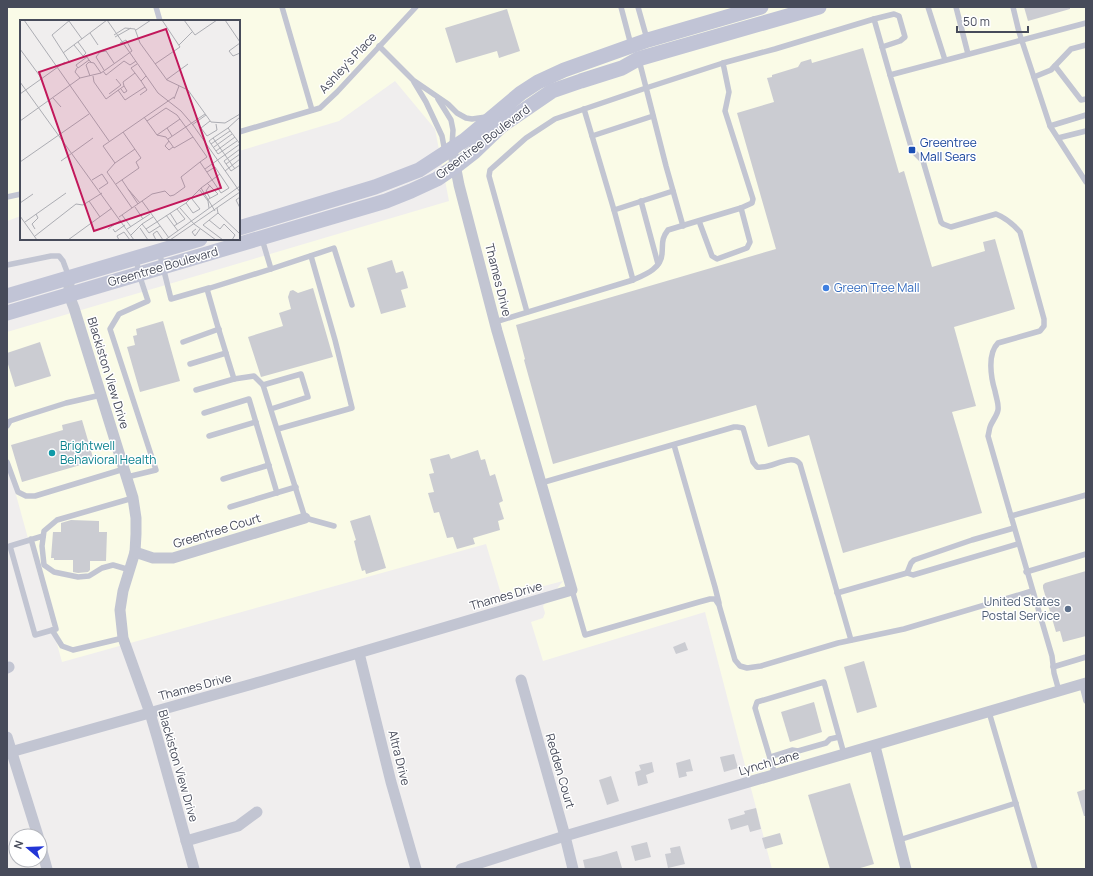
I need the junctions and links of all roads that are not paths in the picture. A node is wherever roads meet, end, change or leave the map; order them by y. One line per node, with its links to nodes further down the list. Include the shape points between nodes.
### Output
1 (156, 7): 11 (lane)
2 (282, 7): 30 (lane)
3 (416, 7): 16 (lane, Ashley's Place)
4 (621, 7): 18 (lane)
5 (638, 7): 18 (lane)
6 (761, 7): 18 (main road, Greentree Boulevard)
7 (819, 7): 18 (main road, Greentree Boulevard)
8 (928, 7): 20 (lane)
9 (956, 7): 19 (lane)
10 (1013, 7): 14 (lane)
11 (160, 20)
12 (874, 20): 17 (lane); 17 (lane, via 894,14 899,16 905,37); 21 (lane)
13 (1086, 24): 14 (lane)
14 (1022, 40): 19 (lane); 24 (lane)
15 (1086, 45): 22 (lane, via 1071,49)
16 (379, 46): 25 (lane); 30 (lane, Ashley's Place, via 331,98 320,108)
17 (882, 47): 23 (lane)
18 (641, 49): 26 (lane); 31 (main road, Greentree Boulevard, via 564,70 538,82); 40 (main road, Greentree Boulevard, via 622,68 552,91 502,126)
19 (968, 54): 20 (lane)
20 (945, 60): 23 (lane)
21 (722, 63): 26 (lane); 46 (lane, via 729,92 725,112 753,199 752,204)
22 (1055, 66): 24 (lane); 28 (lane, via 1081,100)
23 (890, 75): 96 (lane, via 912,150 923,161 941,222 951,226 996,214 1011,223 1020,232 1041,306 1045,322 1043,329 998,343 992,354 991,376 998,408 988,436)
24 (1034, 76): 34 (lane)
25 (413, 80): 27 (lane); 39 (lane)
26 (646, 88): 29 (lane); 33 (lane)
27 (436, 97): 31 (lane, via 466,118); 39 (lane, via 451,120 453,130)
28 (1086, 99)
29 (584, 109): 37 (lane); 68 (lane, via 555,119 526,138 490,170 489,176)
30 (312, 110): 36 (lane, Ashley's Place)
31 (496, 114): 39 (main road, Greentree Boulevard)
32 (1086, 115): 34 (lane)
33 (653, 116): 37 (lane); 42 (lane)
34 (1050, 126): 38 (lane)
35 (1086, 131): 38 (lane)
36 (240, 132)
37 (592, 136): 47 (lane)
38 (1058, 138): 41 (lane)
39 (449, 151): 40 (street, Thames Drive); 50 (main road, Greentree Boulevard, via 419,170)
40 (456, 166): 50 (main road, Greentree Boulevard, via 437,179 386,201); 70 (street, Thames Drive)
41 (1086, 182)
42 (673, 192): 45 (lane); 49 (lane)
43 (20, 194): 44 (lane)
44 (7, 197)
45 (641, 201): 47 (lane); 57 (lane)
46 (741, 208): 48 (lane); 48 (lane, via 750,242 747,248 717,259 712,256)
47 (614, 210): 63 (lane)
48 (699, 221): 49 (lane)
49 (683, 226): 57 (lane, via 668,230 663,237 662,255)
50 (253, 231): 51 (main road, Greentree Boulevard); 60 (lane)
51 (240, 236)
52 (197, 240): 54 (main road, Greentree Boulevard)
53 (230, 240): 59 (main road, Greentree Boulevard)
54 (159, 251): 56 (main road, Greentree Boulevard); 59 (lane)
55 (311, 256): 60 (lane); 67 (lane, via 334,248); 83 (lane, via 352,408)
56 (136, 258): 61 (lane); 62 (main road, Greentree Boulevard)
57 (658, 264): 63 (lane, via 652,271)
58 (7, 265): 62 (lane, via 59,256)
59 (162, 267): 61 (main road, Greentree Boulevard); 64 (lane, via 171,299)
60 (271, 268): 64 (lane)
61 (139, 274): 65 (main road, Greentree Boulevard); 88 (lane, via 148,301 119,314 110,329 156,470)
62 (69, 277): 65 (street, Blackiston View Drive); 66 (main road, Greentree Boulevard)
63 (633, 280): 68 (lane)
64 (210, 288): 71 (lane, via 207,289)
65 (70, 295): 69 (main road, Greentree Boulevard); 78 (street, Blackiston View Drive)
66 (7, 296)
67 (352, 305)
68 (527, 312): 70 (lane)
69 (7, 313)
70 (495, 322): 90 (street, Thames Drive)
71 (219, 329): 72 (lane); 73 (lane)
72 (183, 342)
73 (226, 353): 74 (lane); 75 (lane)
74 (190, 364)
75 (234, 379): 76 (lane, via 254,376); 77 (lane)
76 (263, 385): 79 (lane); 79 (lane, via 301,374 308,397)
77 (196, 390)
78 (101, 395): 82 (lane, via 25,416 10,422); 88 (street, Blackiston View Drive)
79 (271, 408): 83 (lane)
80 (204, 413): 81 (lane, via 249,399)
81 (256, 422): 84 (lane); 87 (lane)
82 (7, 426)
83 (278, 429): 91 (lane)
84 (209, 436)
85 (674, 445): 90 (lane); 110 (lane, via 737,427 743,428 753,462 757,467 791,459 799,462); 111 (lane)
86 (7, 462): 88 (lane, via 18,492 26,496 35,496)
87 (269, 465): 89 (lane); 92 (lane)
88 (125, 473): 94 (street, Blackiston View Drive)
89 (223, 479)
90 (541, 483): 108 (street, Thames Drive)
91 (296, 487): 92 (lane); 97 (lane)
92 (277, 493): 95 (lane)
93 (1086, 495): 96 (lane)
94 (133, 498): 100 (lane, via 57,520 44,531); 103 (street, Blackiston View Drive, via 136,523)
95 (230, 507)
96 (1010, 516): 99 (lane)
97 (305, 518): 98 (lane); 103 (street, Greentree Court, via 173,558 153,558)
98 (334, 526)
99 (1014, 528): 102 (lane); 107 (lane, via 914,560)
100 (43, 536): 101 (lane); 105 (lane, via 44,565 54,572 78,577 89,576 102,568 113,566)
101 (32, 539): 112 (lane, via 56,629); 112 (lane, via 10,546 35,635)
102 (1018, 544): 106 (lane); 107 (lane, via 913,575)
103 (135, 552): 105 (street, Blackiston View Drive)
104 (1086, 554): 106 (lane)
105 (130, 570): 113 (street, Blackiston View Drive, via 120,610)
106 (1026, 572): 109 (lane)
107 (907, 573): 110 (lane)
108 (572, 590): 111 (lane, via 585,635 710,599 714,599); 115 (street, Thames Drive)
109 (1032, 591): 114 (lane, via 904,629); 117 (lane)
110 (837, 593): 114 (lane)
111 (719, 605): 114 (lane, via 735,660 740,666 747,668)
112 (52, 630): 113 (lane, via 62,646 73,650)
113 (123, 638): 123 (street, Blackiston View Drive)
114 (851, 640)
115 (359, 653): 123 (street, Thames Drive); 138 (street, Altra Drive)
116 (1086, 656): 117 (lane)
117 (1053, 667): 120 (lane)
118 (521, 680): 134 (street, Redden Court)
119 (1084, 684): 120 (street, Lynch Lane); 121 (lane)
120 (1059, 691): 122 (street, Lynch Lane)
121 (1086, 701)
122 (989, 712): 126 (street, Lynch Lane); 131 (lane)
123 (150, 713): 127 (street, Thames Drive); 136 (street, Blackiston View Drive)
124 (839, 736): 128 (lane); 129 (lane, via 826,743); 129 (lane, via 824,682 757,702 755,708)
125 (7, 737): 127 (street)
126 (875, 746): 128 (street, Lynch Lane); 135 (street)
127 (9, 753): 133 (street)
128 (844, 754): 130 (street, Lynch Lane)
129 (770, 757): 130 (lane)
130 (775, 774): 134 (street, Lynch Lane)
131 (1016, 803): 135 (lane); 142 (lane)
132 (257, 812): 136 (street, via 238,826)
133 (35, 828)
134 (565, 836): 139 (street, Lynch Lane); 140 (street, Redden Court)
135 (899, 840): 141 (street)
136 (186, 841): 137 (street, Blackiston View Drive)
137 (194, 869)
138 (416, 869)
139 (461, 869)
140 (574, 869)
141 (906, 869)
142 (1035, 869)

